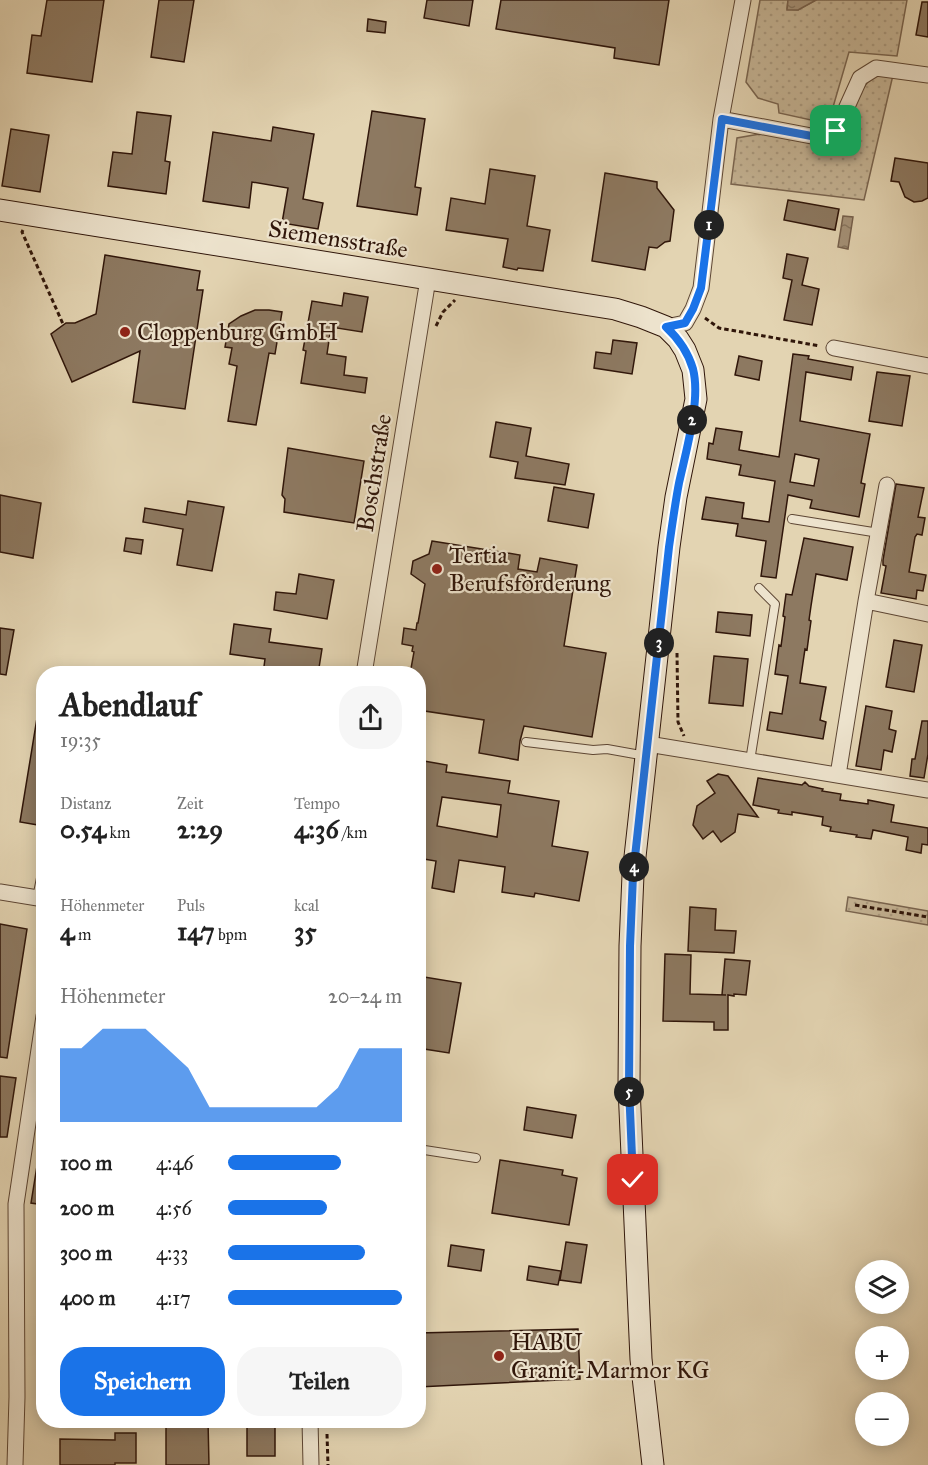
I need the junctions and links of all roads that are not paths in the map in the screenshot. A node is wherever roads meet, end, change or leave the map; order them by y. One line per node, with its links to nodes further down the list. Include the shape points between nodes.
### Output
1 (743, 0): 3 (street)
2 (928, 75): 3 (street, via 876,68 860,78 836,131 822,138)
3 (722, 119): 6 (street, via 701,288 685,323)
4 (0, 210): 5 (main road, Siemensstraße)
5 (428, 279): 6 (main road, Siemensstraße, via 615,309); 15 (street, Boschstraße)
6 (666, 327): 17 (main road, via 686,350 696,399 674,517)
7 (834, 348): 8 (street)
8 (928, 366)
9 (887, 485): 11 (street)
10 (792, 519): 11 (lane)
11 (879, 533): 13 (street)
12 (759, 588): 18 (lane, via 775,604)
13 (866, 601): 14 (street); 19 (street)
14 (928, 614)
15 (365, 666)
16 (526, 742): 17 (lane, via 593,750)
17 (647, 750): 18 (street); 29 (main road, via 633,875 629,1087 641,1359)
18 (750, 760): 19 (street)
19 (838, 775): 20 (street)
20 (928, 790)
21 (0, 892): 22 (street)
22 (36, 898)
23 (36, 1070): 27 (street, via 16,1204)
24 (426, 1150): 25 (lane)
25 (476, 1158)
26 (310, 1428): 28 (street)
27 (15, 1465)
28 (311, 1465)
29 (653, 1465)

